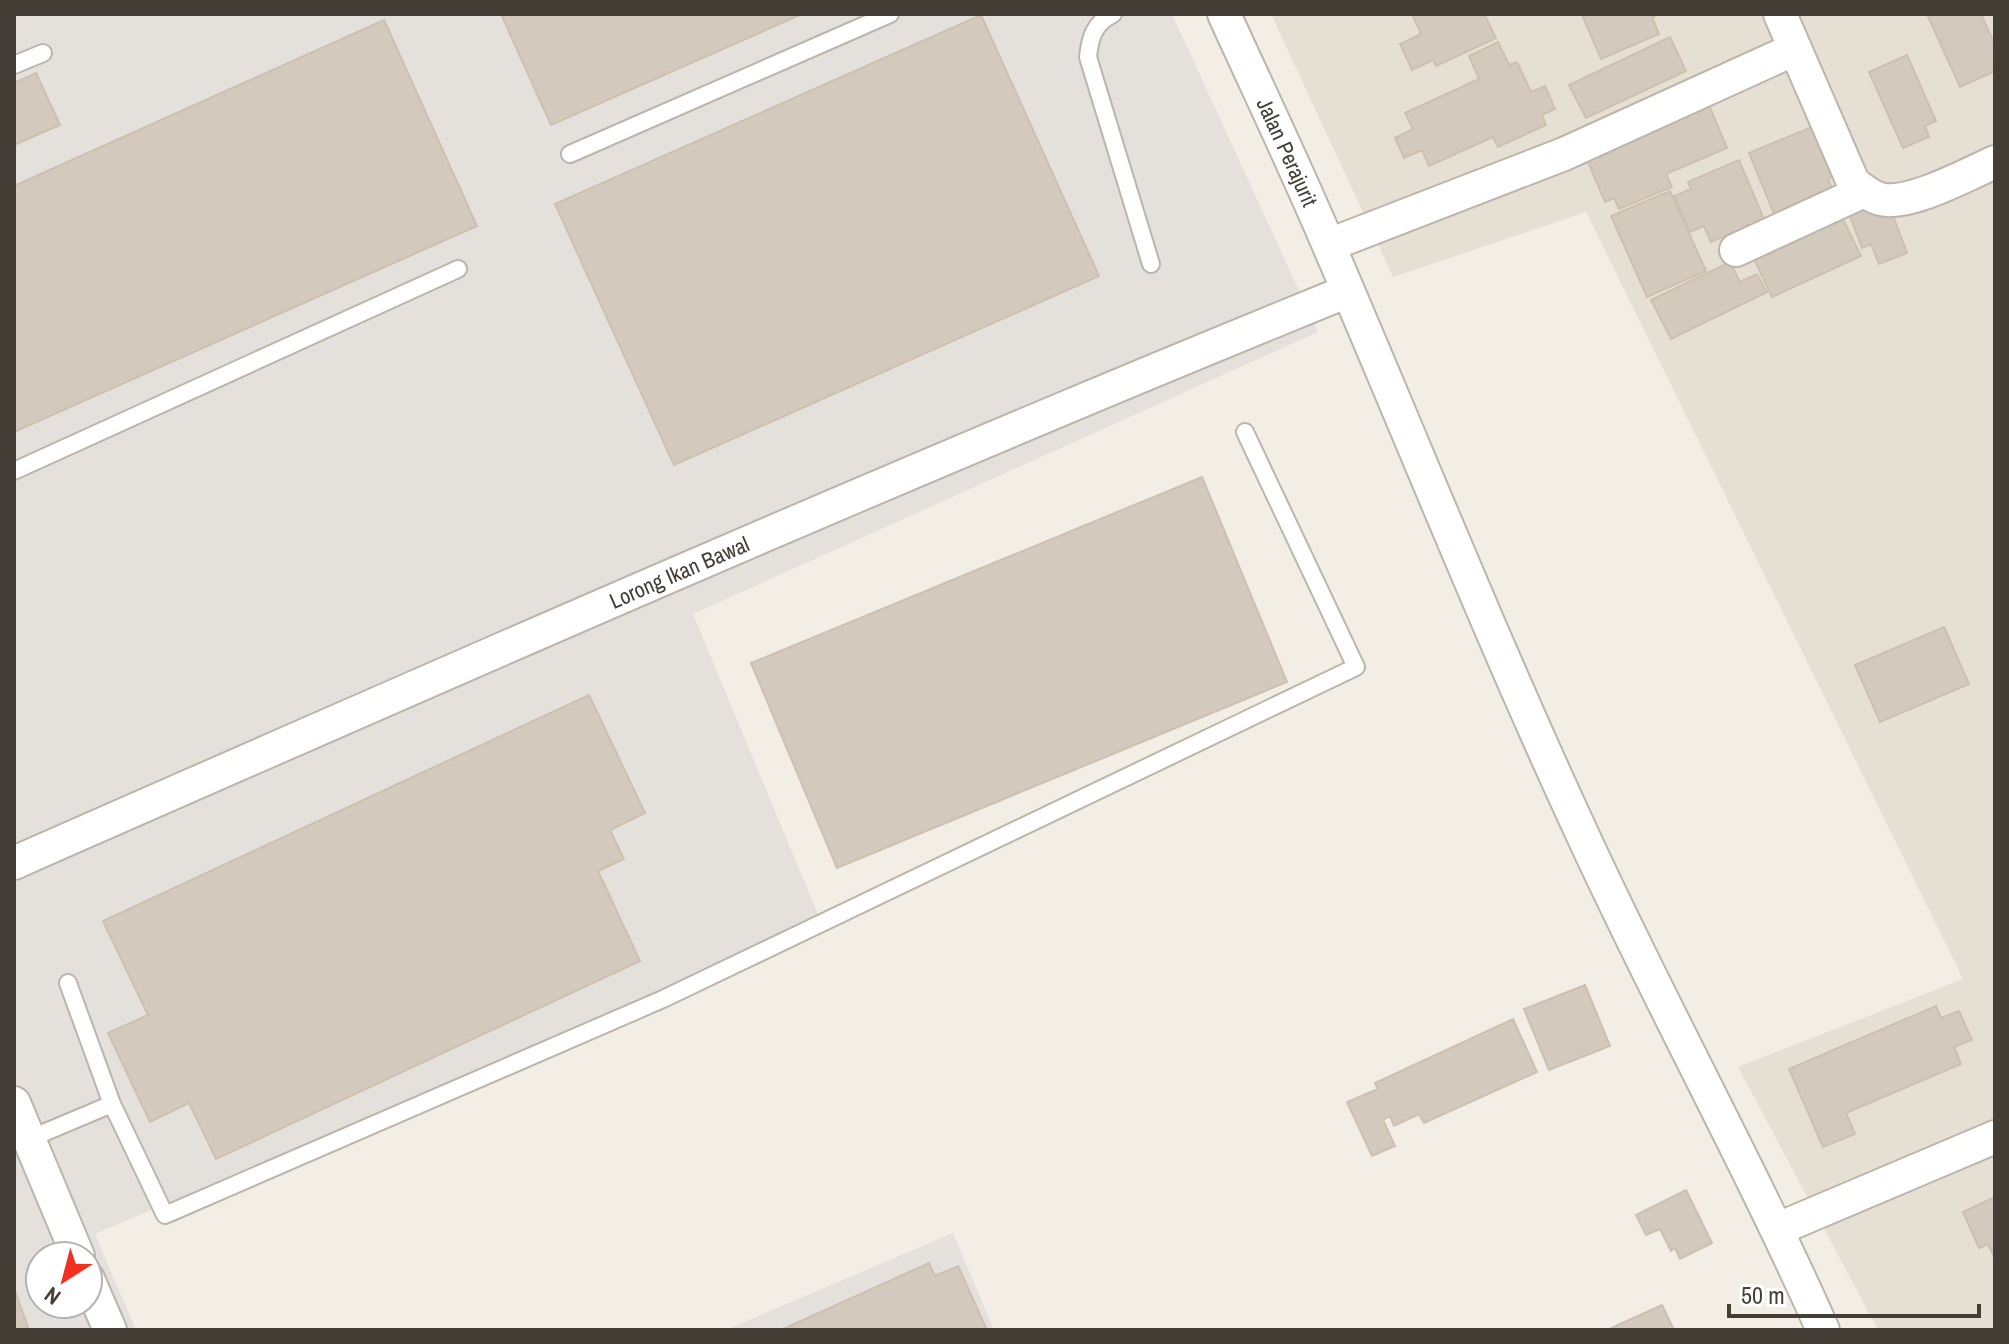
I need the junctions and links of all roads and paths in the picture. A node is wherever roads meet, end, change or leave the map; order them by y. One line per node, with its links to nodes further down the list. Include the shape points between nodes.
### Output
1 (890, 14): 8 (lane)
2 (1113, 14): 13 (lane, via 1090,35 1088,57)
3 (1224, 14): 11 (street, Jalan Perajurit)
4 (1780, 14): 5 (street)
5 (1795, 49): 10 (street, via 1853,182); 11 (street, via 1564,154)
6 (43, 53): 7 (lane)
7 (14, 65)
8 (570, 154)
9 (1995, 162): 10 (street, via 1895,200)
10 (1864, 191): 12 (street)
11 (1329, 245): 15 (street, Jalan Perajurit)
12 (1736, 250)
13 (1151, 264)
14 (458, 269): 17 (lane)
15 (1348, 291): 18 (street, Lorong Ikan Bawal, via 501,649); 24 (street, Jalan Perajurit, via 1579,828)
16 (1245, 432): 21 (lane, via 1356,667 663,999 165,1215)
17 (14, 471)
18 (14, 863)
19 (68, 983): 21 (lane)
20 (14, 1103): 23 (street)
21 (112, 1104): 23 (lane)
22 (1995, 1137): 24 (street)
23 (29, 1139): 25 (street)
24 (1778, 1229): 26 (street, Jalan Perajurit)
25 (71, 1240)
26 (1823, 1330)

